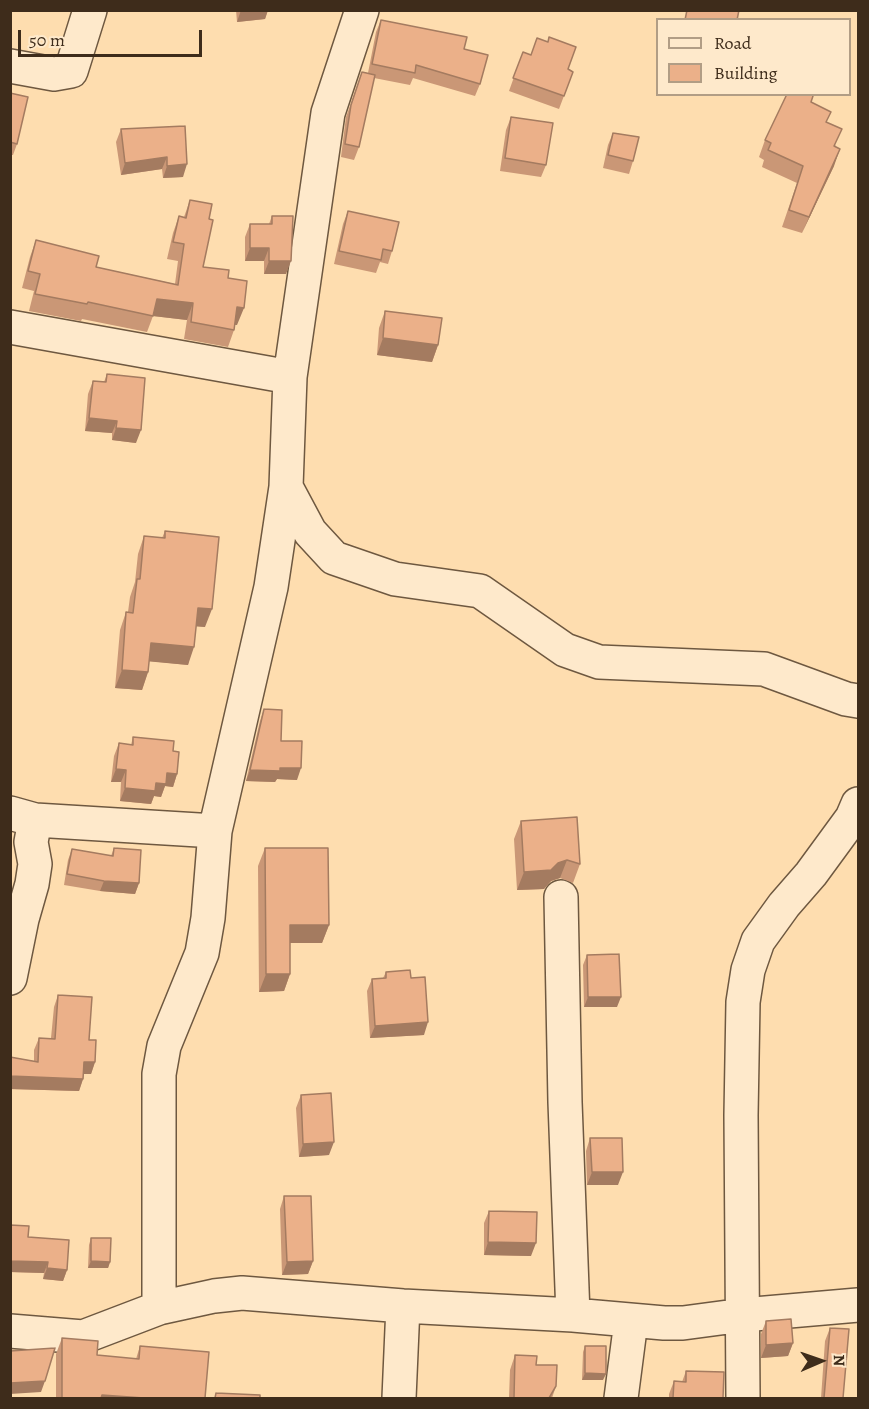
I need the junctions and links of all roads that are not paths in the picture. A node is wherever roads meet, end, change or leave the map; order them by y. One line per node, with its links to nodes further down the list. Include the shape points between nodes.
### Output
1 (90, 10): 3 (street, via 71,71 54,74)
2 (362, 10): 5 (street, via 328,113)
3 (10, 66)
4 (10, 327): 5 (street)
5 (290, 377): 6 (street)
6 (286, 487): 7 (street, via 310,532 334,558 395,579 480,591 565,650 599,662 764,669); 10 (street, via 271,587)
7 (858, 701)
8 (858, 804): 17 (street, via 852,818 758,941 748,970 743,1002 741,1115)
9 (23, 817): 10 (street); 12 (street, via 35,864)
10 (215, 831): 15 (street, via 202,953 164,1046 159,1074)
11 (561, 897): 16 (street)
12 (10, 978)
13 (858, 1305): 17 (street)
14 (403, 1306): 15 (street, via 242,1293); 16 (street); 20 (street)
15 (159, 1308): 19 (street, via 84,1337)
16 (573, 1315): 18 (street)
17 (743, 1315): 18 (street, via 683,1323); 22 (street)
18 (631, 1321): 21 (street)
19 (10, 1331)
20 (399, 1398)
21 (621, 1398)
22 (743, 1398)

